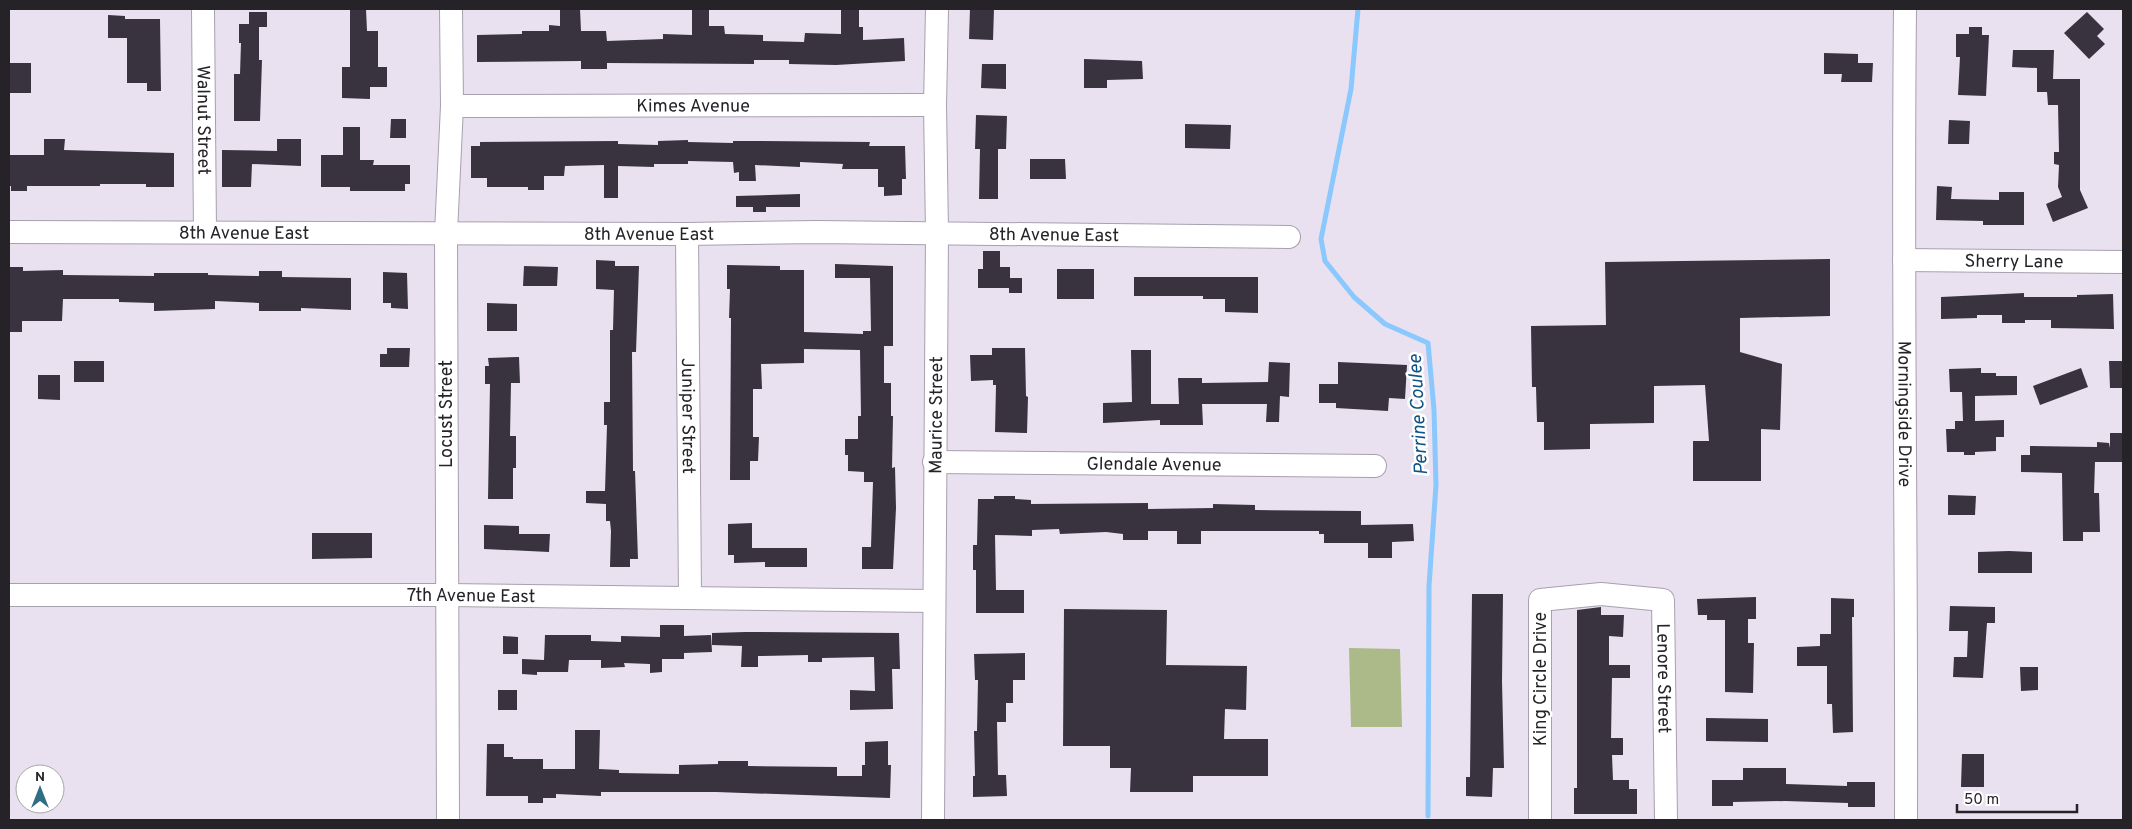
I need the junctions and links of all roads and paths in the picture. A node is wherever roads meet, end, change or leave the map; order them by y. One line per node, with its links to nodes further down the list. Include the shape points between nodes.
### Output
1 (202, 9): 8 (street, Walnut Street)
2 (451, 9): 6 (street, Locust Street)
3 (936, 9): 5 (street, Maurice Street)
4 (1905, 9): 13 (street, Morningside Drive)
5 (935, 105): 6 (street, Kimes Avenue); 10 (street, Maurice Street)
6 (452, 106): 9 (street, Locust Street)
7 (9, 232): 8 (street, 8th Avenue East)
8 (205, 232): 9 (street, 8th Avenue East)
9 (446, 233): 11 (street, 8th Avenue East); 19 (street, Locust Street)
10 (937, 233): 11 (street, 8th Avenue East); 12 (street, 8th Avenue East); 15 (street, Maurice Street)
11 (687, 234): 20 (street, Juniper Street)
12 (1289, 237)
13 (1904, 260): 14 (street, Sherry Lane); 26 (street, Morningside Drive)
14 (2123, 262)
15 (934, 462): 16 (street, Glendale Avenue); 21 (street, Maurice Street)
16 (1375, 466)
17 (1601, 594): 24 (street, King Circle Drive, via 1540,600); 25 (street, Lenore Street, via 1663,600)
18 (9, 595): 19 (street, 7th Avenue East)
19 (446, 595): 20 (street, 7th Avenue East); 22 (street, Locust Street)
20 (690, 598): 21 (street, 7th Avenue East)
21 (933, 601): 23 (street, Maurice Street)
22 (448, 820)
23 (933, 820)
24 (1540, 820)
25 (1666, 820)
26 (1906, 820)

